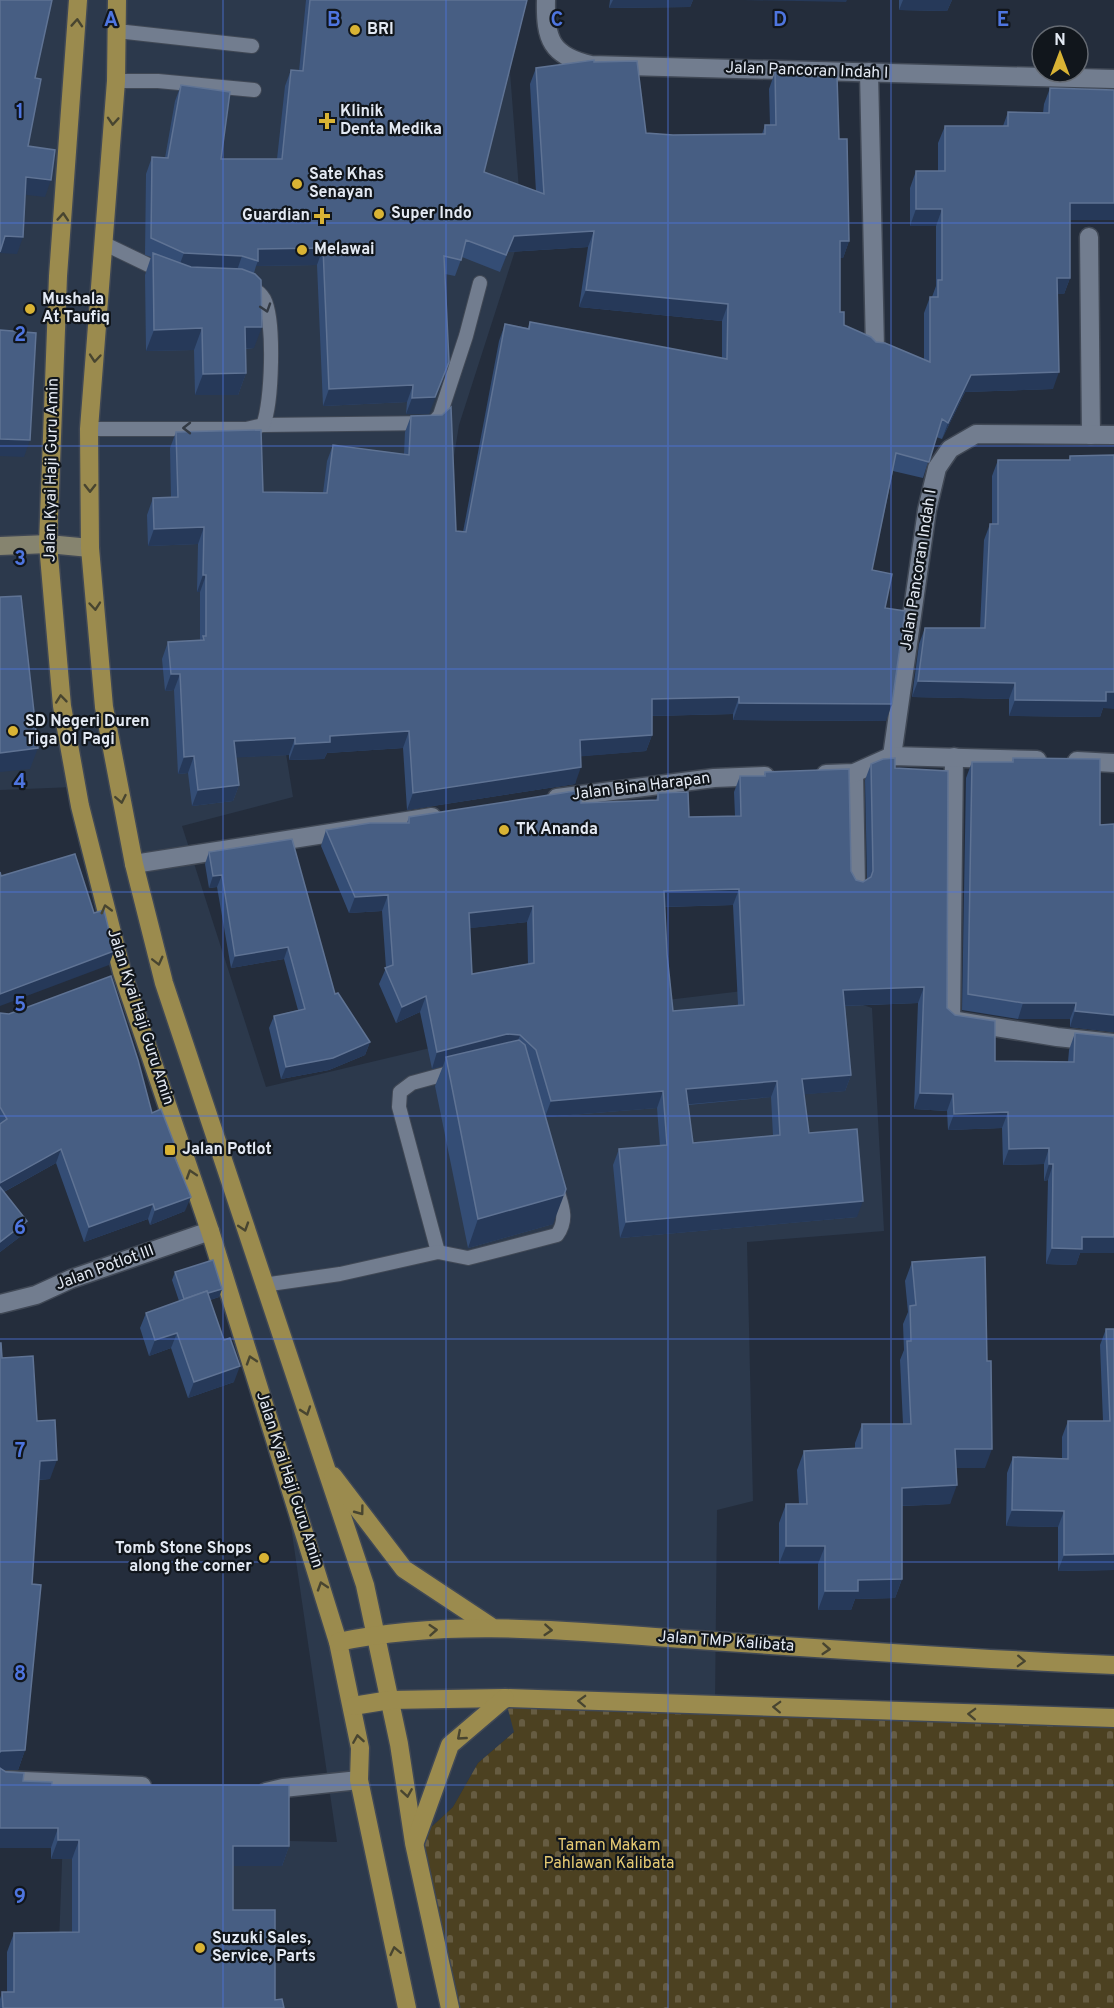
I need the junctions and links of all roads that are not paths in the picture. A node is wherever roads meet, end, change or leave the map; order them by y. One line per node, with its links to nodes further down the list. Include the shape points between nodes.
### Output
1 (78, 0): 20 (main road, Jalan Kyai Haji Guru Amin, one-way to 1, via 58,276)
2 (117, 0): 4 (main road, Jalan Kyai Haji Guru Amin)
3 (546, 0): 6 (street, Jalan Pancoran Indah I, via 545,28 557,51 573,61 591,65)
4 (117, 31): 5 (lane); 8 (main road, Jalan Kyai Haji Guru Amin)
5 (252, 46)
6 (869, 72): 7 (street, Jalan Pancoran Indah I); 15 (street)
7 (1114, 79)
8 (116, 81): 9 (lane); 11 (main road, Jalan Kyai Haji Guru Amin, one-way to 11)
9 (254, 90)
10 (1089, 237): 18 (street)
11 (105, 244): 12 (lane); 17 (main road, Jalan Kyai Haji Guru Amin, one-way to 17)
12 (176, 278)
13 (480, 282): 16 (lane, via 466,336 434,423)
14 (229, 283): 16 (lane, one-way to 16, via 247,285 259,292 269,315 269,410)
15 (876, 349)
16 (262, 425): 17 (lane, one-way to 17, via 246,429)
17 (89, 429): 22 (main road, Jalan Kyai Haji Guru Amin, one-way to 22)
18 (1091, 435): 19 (street, Jalan Pancoran Indah I); 23 (street, Jalan Pancoran Indah I, via 976,434 950,449 937,468 927,510)
19 (1114, 435)
20 (48, 544): 21 (main road); 22 (main road); 33 (main road, Jalan Kyai Haji Guru Amin, one-way to 20, via 80,806 64,717)
21 (0, 546)
22 (90, 548): 31 (main road, Jalan Kyai Haji Guru Amin, one-way to 31, via 104,707)
23 (892, 756): 24 (street); 26 (street)
24 (954, 757): 25 (street); 35 (street, via 951,1020)
25 (1114, 763)
26 (854, 773): 28 (street); 32 (street)
27 (784, 775): 29 (street, Jalan Bina Harapan, via 714,778)
28 (807, 775)
29 (543, 800)
30 (450, 814): 31 (street)
31 (134, 864): 40 (main road, Jalan Kyai Haji Guru Amin, one-way to 40, via 164,983)
32 (856, 887)
33 (123, 972): 34 (street); 38 (main road, Jalan Kyai Haji Guru Amin, one-way to 33)
34 (100, 980)
35 (1114, 1043)
36 (469, 1068): 39 (lane, via 412,1083 400,1092 399,1107)
37 (552, 1171): 39 (lane, via 565,1216 557,1234 468,1258)
38 (210, 1231): 41 (street, Jalan Potlot III, via 36,1295); 45 (main road, Jalan Kyai Haji Guru Amin, one-way to 38)
39 (438, 1252): 40 (lane, via 340,1274)
40 (263, 1285): 42 (main road, Jalan Kyai Haji Guru Amin, one-way to 42)
41 (0, 1304)
42 (324, 1464): 43 (main road, one-way to 43, via 404,1569); 44 (main road, Jalan Kyai Haji Guru Amin, via 365,1585)
43 (490, 1626): 44 (main road, Jalan TMP Kalibata, one-way to 43); 46 (main road, Jalan TMP Kalibata, one-way to 46)
44 (376, 1634): 45 (main road, Jalan TMP Kalibata); 48 (main road, Jalan Kyai Haji Guru Amin)
45 (338, 1642): 49 (main road, Jalan Kyai Haji Guru Amin)
46 (1114, 1665)
47 (506, 1698): 48 (main road); 50 (main road, one-way to 47); 55 (main road, one-way to 55, via 450,1745)
48 (390, 1700): 49 (main road); 55 (main road, Jalan Kyai Haji Guru Amin, one-way to 55)
49 (353, 1706): 52 (main road, Jalan Kyai Haji Guru Amin, one-way to 49, via 360,1748)
50 (1114, 1718)
51 (0, 1780): 53 (street)
52 (351, 1781): 54 (street, via 267,1792); 56 (main road, Jalan Kyai Haji Guru Amin, one-way to 52)
53 (163, 1787)
54 (244, 1791)
55 (414, 1843): 57 (main road, Jalan Kyai Haji Guru Amin)
56 (407, 2008)
57 (450, 2008)

